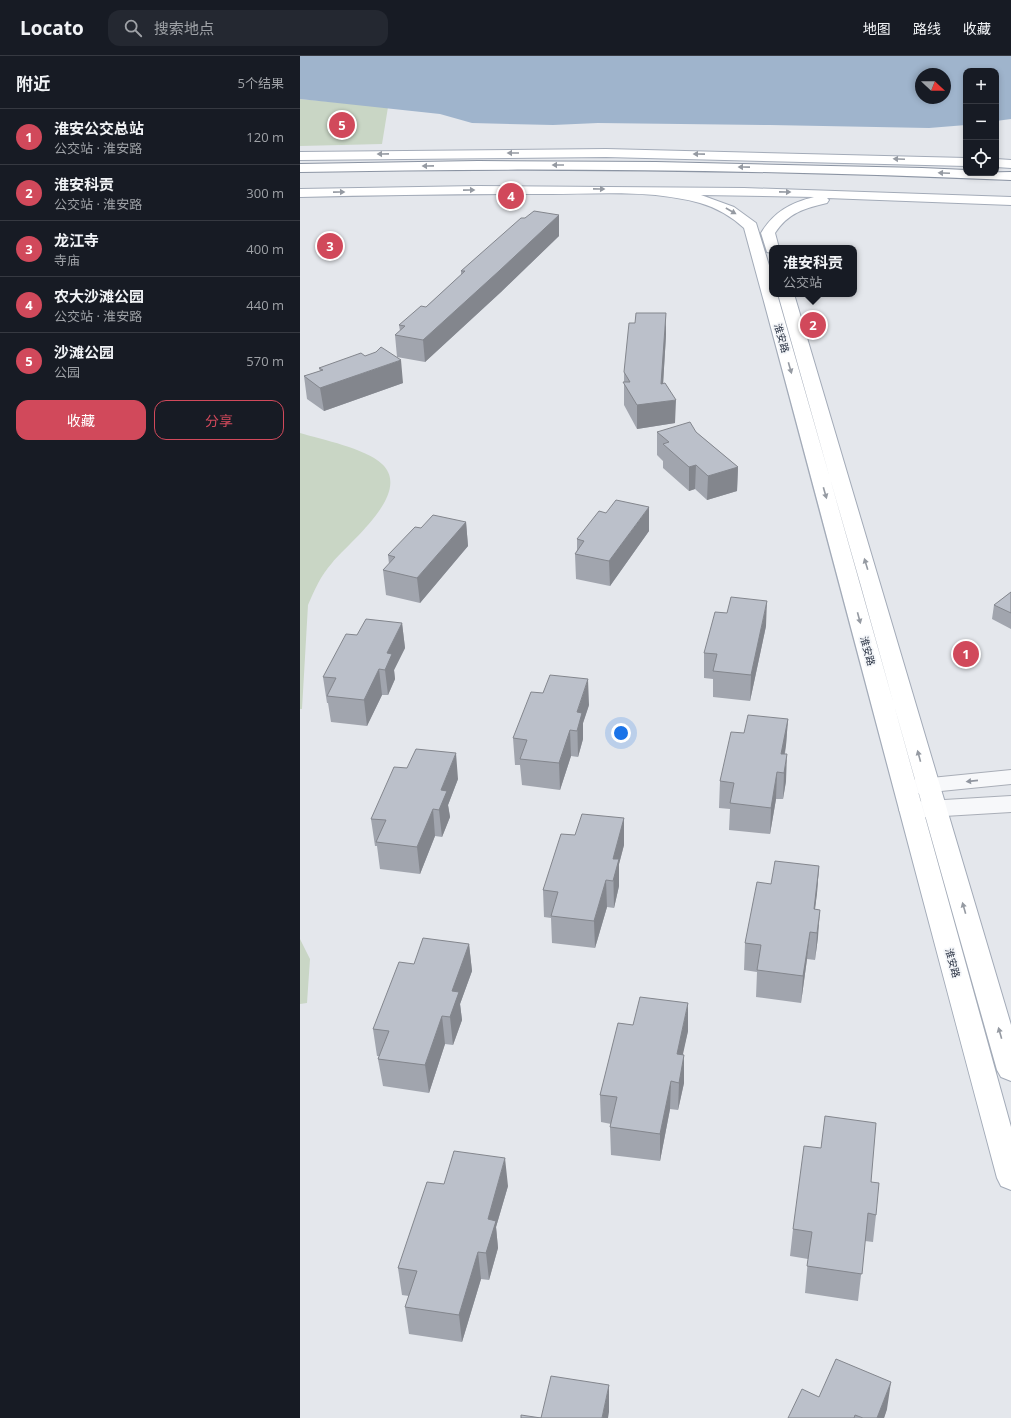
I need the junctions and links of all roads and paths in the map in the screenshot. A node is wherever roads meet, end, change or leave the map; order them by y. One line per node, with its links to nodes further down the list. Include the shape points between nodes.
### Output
1 (300, 156): 2 (main road, one-way to 1, via 606,153)
2 (963, 162)
3 (999, 163): 4 (main road)
4 (1011, 164)
5 (300, 168): 6 (main road, one-way to 5, via 842,169 665,166)
6 (1011, 176)
7 (300, 182): 8 (main road, via 637,179 887,183)
8 (1011, 189)
9 (653, 191): 10 (main road, one-way to 9, via 551,189); 11 (main road, one-way to 11); 14 (main road, 淮安路, one-way to 14, via 717,203 738,214 750,226)
10 (300, 193)
11 (865, 195): 12 (main road); 13 (main road, via 817,200 789,209 778,218 768,233)
12 (1011, 201)
13 (771, 245)
14 (769, 294)
15 (770, 297): 19 (main road, 淮安路, one-way to 19)
16 (787, 297): 18 (main road, 淮安路, one-way to 16, via 872,585)
17 (1011, 777): 18 (street, one-way to 18)
18 (927, 785): 19 (street); 21 (main road, 淮安路)
19 (904, 787): 22 (main road, 淮安路)
20 (1011, 804): 21 (street)
21 (935, 809): 22 (street); 23 (main road, 淮安路, one-way to 21)
22 (911, 810): 24 (main road, 淮安路)
23 (1011, 1070)
24 (1011, 1178)

